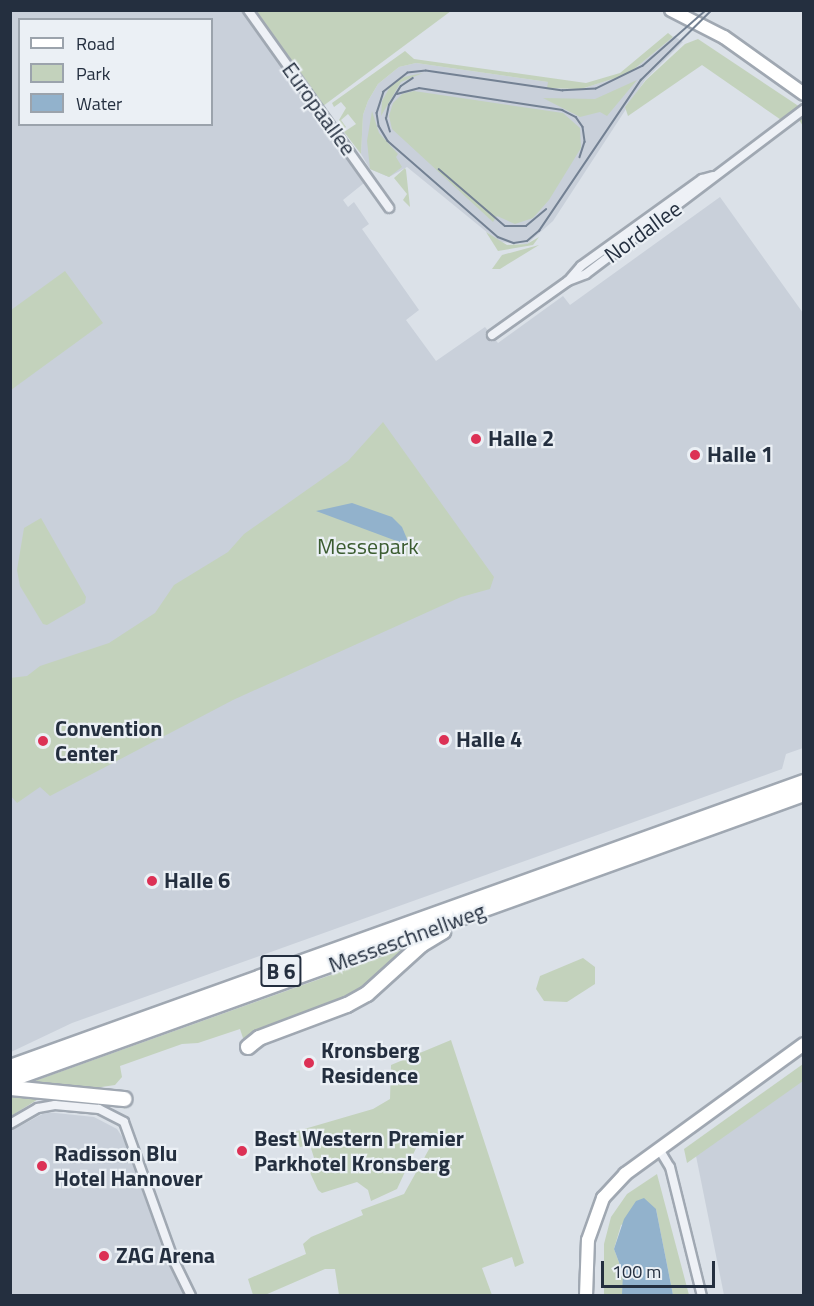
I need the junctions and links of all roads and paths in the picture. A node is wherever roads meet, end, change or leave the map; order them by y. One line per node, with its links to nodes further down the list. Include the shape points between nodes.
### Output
1 (248, 10): 5 (street, Europaallee)
2 (671, 10): 3 (main road, via 724,37)
3 (804, 94)
4 (804, 109): 6 (street, Nordallee, via 713,176 707,186)
5 (389, 208)
6 (492, 336)
7 (804, 782): 12 (highway, Messeschnellweg / B 6)
8 (804, 794): 9 (highway, Messeschnellweg / B 6)
9 (474, 915): 11 (highway, via 420,945 367,994 260,1038); 13 (highway, Messeschnellweg / B 6)
10 (804, 1044): 17 (main road)
11 (248, 1047)
12 (10, 1067)
13 (10, 1080)
14 (10, 1088): 15 (highway)
15 (124, 1099)
16 (10, 1124): 18 (street, via 38,1108 55,1105 99,1109 124,1122 174,1261)
17 (659, 1149): 19 (main road, via 625,1173 603,1198 588,1240); 20 (street, via 670,1167)
18 (191, 1296)
19 (586, 1296)
20 (702, 1296)

